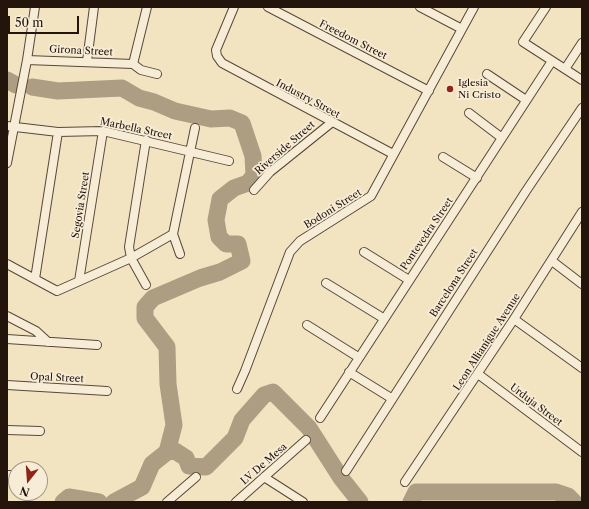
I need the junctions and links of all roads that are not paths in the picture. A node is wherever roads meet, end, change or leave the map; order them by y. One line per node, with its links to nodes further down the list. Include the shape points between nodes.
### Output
1 (34, 7): 11 (street)
2 (94, 7): 13 (street)
3 (147, 7): 14 (street)
4 (234, 7): 23 (street, Industry Street, via 216,50 222,63)
5 (268, 7): 19 (street, Freedom Street)
6 (420, 7): 9 (street)
7 (474, 7): 9 (street, Bodoni Street)
8 (546, 7): 12 (street, via 523,42)
9 (462, 29): 19 (street, Bodoni Street)
10 (582, 43): 15 (street)
11 (28, 60): 13 (street, Girona Street); 24 (street)
12 (552, 60): 15 (street); 20 (street, Pontevedra Street)
13 (87, 61): 14 (street, Girona Street)
14 (133, 64): 16 (street, Girona Street, via 141,70)
15 (565, 69): 18 (street)
16 (157, 74)
17 (487, 74): 20 (street)
18 (582, 80)
19 (429, 90): 31 (street, Bodoni Street)
20 (526, 100): 28 (street, Pontevedra Street)
21 (582, 108): 64 (street, Barcelona Street)
22 (469, 113): 28 (street)
23 (331, 123): 31 (street, Industry Street); 36 (street, Riverside Street, via 270,172)
24 (10, 126): 27 (street, Marbella Street); 34 (street)
25 (195, 128): 30 (street)
26 (103, 131): 27 (street, Marbella Street); 29 (street, Marbella Street); 46 (street, Segovia Street)
27 (58, 132): 44 (street)
28 (502, 138): 35 (street, Pontevedra Street)
29 (146, 140): 30 (street, Marbella Street); 41 (street, via 129,247)
30 (191, 151): 33 (street, Marbella Street); 38 (street)
31 (393, 154): 62 (street, Bodoni Street, via 371,196 300,241 290,252)
32 (443, 157): 35 (street)
33 (229, 161)
34 (7, 163)
35 (477, 178): 45 (street, Pontevedra Street)
36 (254, 190)
37 (582, 212): 42 (street, Leon Allianigue Avenue)
38 (173, 234): 40 (street); 41 (street)
39 (364, 252): 45 (street)
40 (180, 254)
41 (131, 258): 46 (street); 49 (street)
42 (552, 261): 48 (street); 52 (street, Leon Allianigue Avenue)
43 (7, 264): 44 (street)
44 (35, 279): 46 (street, via 57,291)
45 (409, 280): 51 (street, Pontevedra Street)
46 (78, 281)
47 (326, 282): 51 (street)
48 (582, 284)
49 (146, 285)
50 (7, 316): 55 (street, via 36,331)
51 (383, 318): 57 (street, Pontevedra Street)
52 (514, 319): 58 (street); 60 (street, Leon Allianigue Avenue)
53 (307, 325): 57 (street)
54 (7, 339): 55 (street)
55 (48, 342): 56 (street)
56 (97, 345)
57 (358, 357): 59 (street, Pontevedra Street)
58 (582, 368)
59 (349, 372): 64 (street); 65 (street, Pontevedra Street)
60 (478, 374): 69 (street, Urduja Street); 73 (street, Leon Allianigue Avenue)
61 (7, 385): 63 (street, Opal Street)
62 (237, 389)
63 (107, 391)
64 (391, 398): 70 (street, Barcelona Street)
65 (320, 418)
66 (7, 430): 67 (street)
67 (40, 431)
68 (306, 440): 72 (street, LV De Mesa)
69 (582, 452)
70 (346, 471)
71 (196, 477): 74 (street)
72 (264, 477): 75 (street, LV De Mesa); 76 (street)
73 (405, 482)
74 (167, 502)
75 (236, 502)
76 (303, 502)

